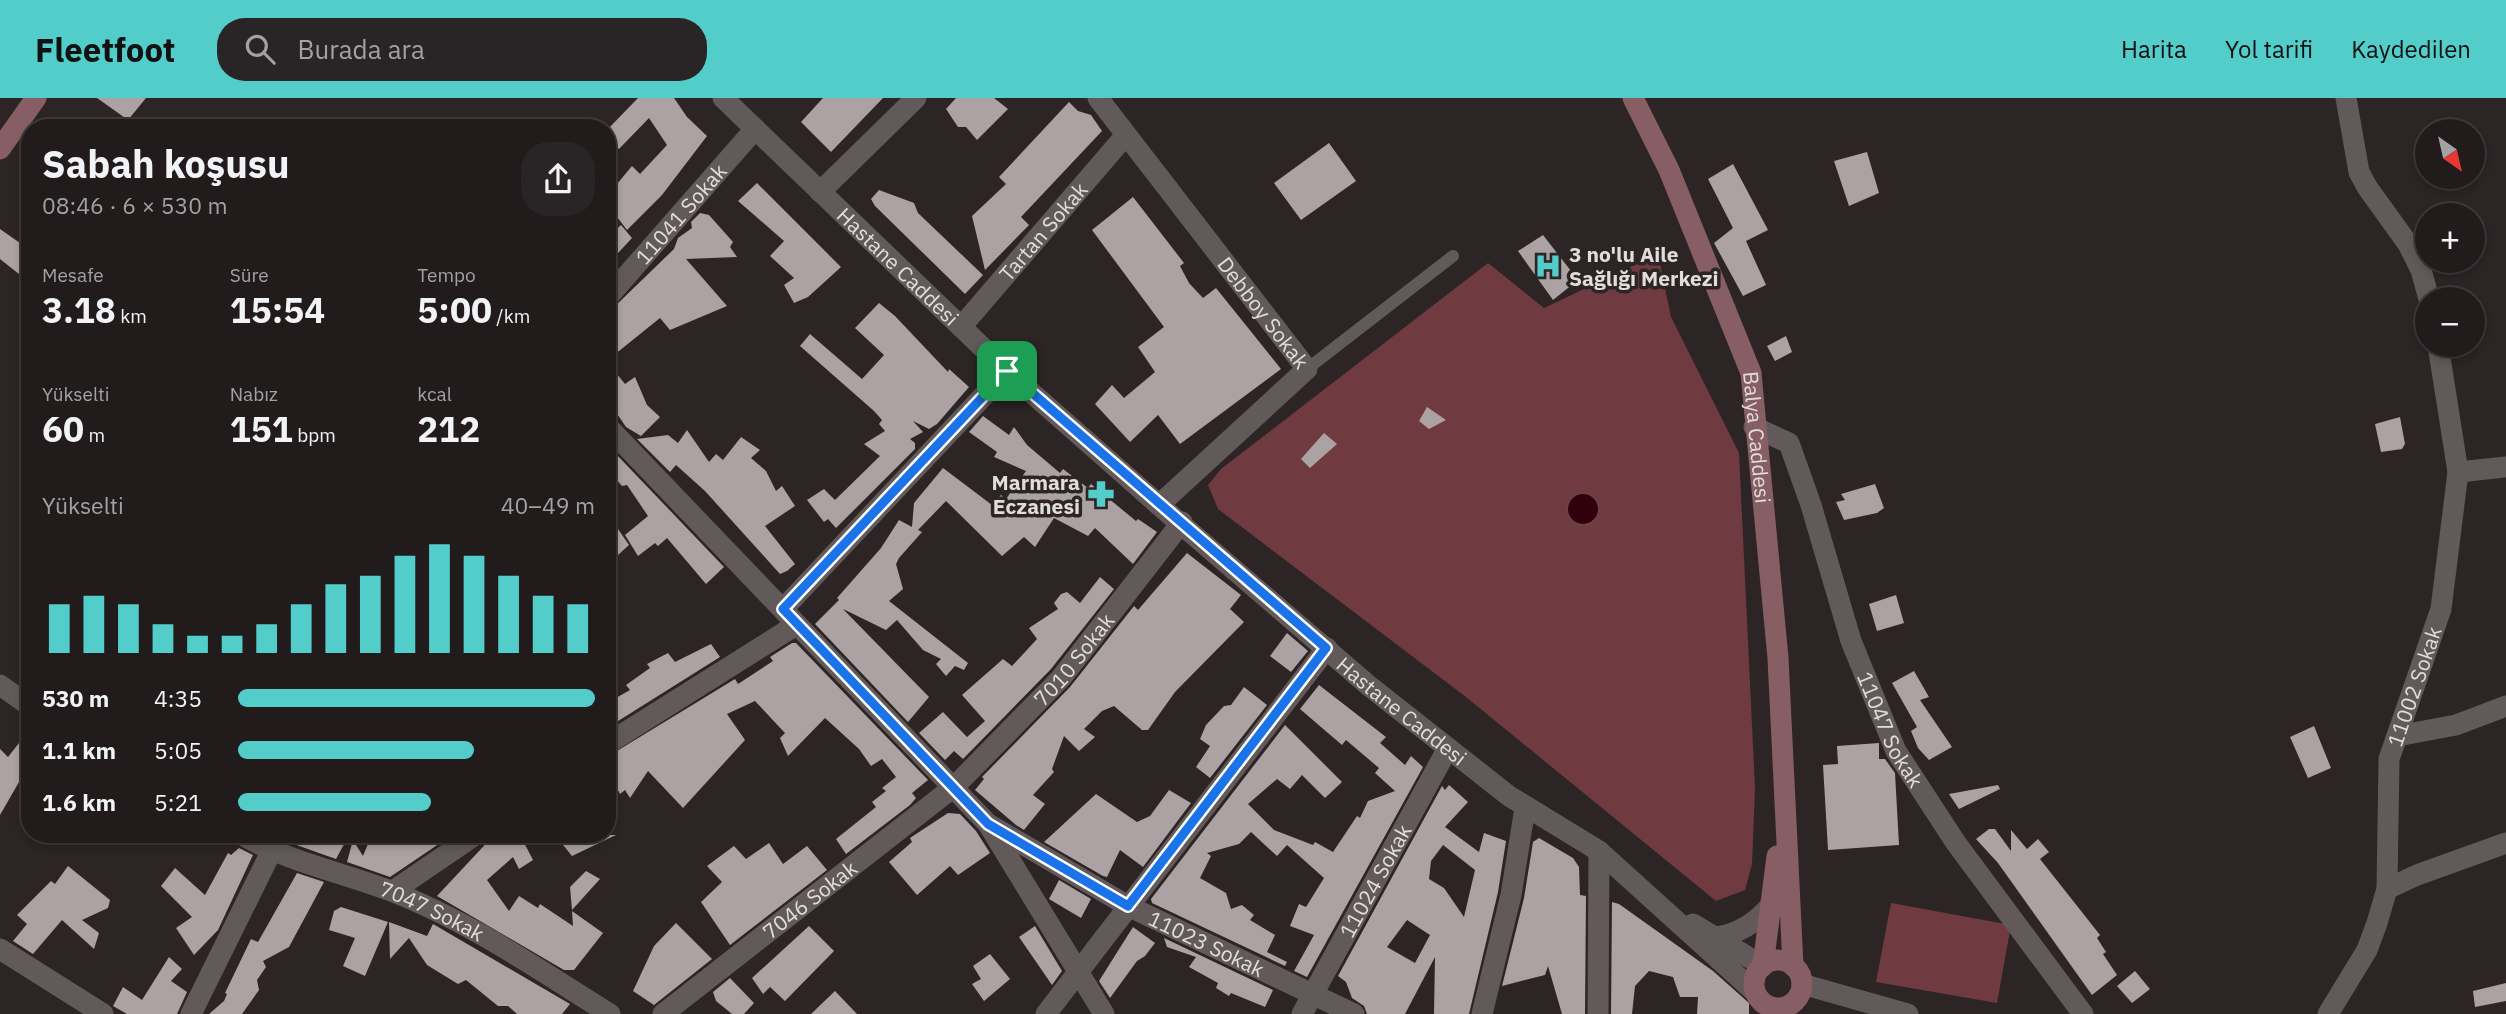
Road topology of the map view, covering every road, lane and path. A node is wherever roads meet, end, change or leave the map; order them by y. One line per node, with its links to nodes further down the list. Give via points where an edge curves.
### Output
1 (36, 98): 8 (main road)
2 (723, 98): 9 (street, Hastane Caddesi)
3 (916, 98): 12 (street)
4 (1098, 98): 10 (street, Debboy Sokak)
5 (1633, 98): 20 (main road, Balya Caddesi, via 1669,170 1751,373)
6 (2346, 98): 14 (street, via 2359,172 2409,244)
7 (21, 119): 11 (main road)
8 (21, 119)
9 (755, 129): 12 (street, Hastane Caddesi); 15 (street, 11041 Sokak)
10 (1125, 135): 16 (street, Tartan Sokak); 18 (street, Debboy Sokak)
11 (0, 149)
12 (820, 192): 16 (street, Hastane Caddesi)
13 (1453, 256): 18 (lane)
14 (2426, 287)
15 (616, 288)
16 (961, 327): 19 (street, Hastane Caddesi)
17 (2440, 357): 23 (street, 11002 Sokak)
18 (1307, 369): 24 (street, Debboy Sokak)
19 (1007, 371): 24 (street, Hastane Caddesi); 26 (street)
20 (1754, 427): 35 (main road, Balya Caddesi, via 1778,658); 65 (street, 11047 Sokak, via 1789,443 1851,641 1896,751 1956,843)
21 (616, 435): 26 (street)
22 (2506, 467): 23 (street)
23 (2458, 472): 31 (street, 11002 Sokak, via 2441,609)
24 (1159, 505): 25 (street, Hastane Caddesi)
25 (1182, 522): 27 (street, Hastane Caddesi); 34 (street, 7010 Sokak, via 1061,678)
26 (790, 617): 32 (street); 34 (street)
27 (1326, 648): 33 (street, Hastane Caddesi); 46 (street)
28 (3, 693): 29 (street)
29 (21, 701)
30 (2506, 706): 31 (street, via 2456,725)
31 (2397, 736): 43 (street, 11002 Sokak, via 2389,759)
32 (616, 738)
33 (1448, 748): 36 (street, Hastane Caddesi); 52 (street, 11024 Sokak)
34 (955, 786): 37 (street); 54 (street, 7046 Sokak)
35 (1783, 802): 45 (main road, Balya Caddesi); 51 (main road, Balya Caddesi)
36 (1525, 807): 41 (street, Hastane Caddesi); 62 (street, via 1511,895)
37 (988, 824): 46 (street, 11023 Sokak); 50 (street)
38 (273, 843): 44 (street, 7047 Sokak); 56 (street)
39 (463, 843): 44 (street)
40 (2506, 844): 43 (street)
41 (1599, 851): 42 (street, Hastane Caddesi); 63 (street)
42 (1630, 882): 47 (street, Hastane Caddesi); 53 (street, Hastane Caddesi)
43 (2386, 889): 66 (street, 11002 Sokak, via 2367,950)
44 (393, 891): 57 (street, 7047 Sokak, via 480,933)
45 (1771, 905): 47 (street, via 1733,935); 49 (main road, Balya Caddesi)
46 (1128, 906): 50 (street); 52 (street, 11023 Sokak)
47 (1715, 937): 49 (street, Hastane Caddesi)
48 (0, 948): 55 (street)
49 (1763, 966): 51 (main road, via 1778,961); 53 (main road, Balya Caddesi, via 1755,978)
50 (1079, 970): 58 (street); 59 (street)
51 (1795, 992): 53 (main road, via 1778,1008); 64 (street)
52 (1313, 993): 60 (street, 11024 Sokak); 61 (street, 11023 Sokak)
53 (1761, 1003)
54 (677, 1010)
55 (103, 1014)
56 (191, 1014)
57 (610, 1014)
58 (1045, 1014)
59 (1104, 1014)
60 (1302, 1014)
61 (1354, 1014)
62 (1482, 1014)
63 (1598, 1014)
64 (1908, 1014)
65 (2083, 1014)
66 (2328, 1014)

